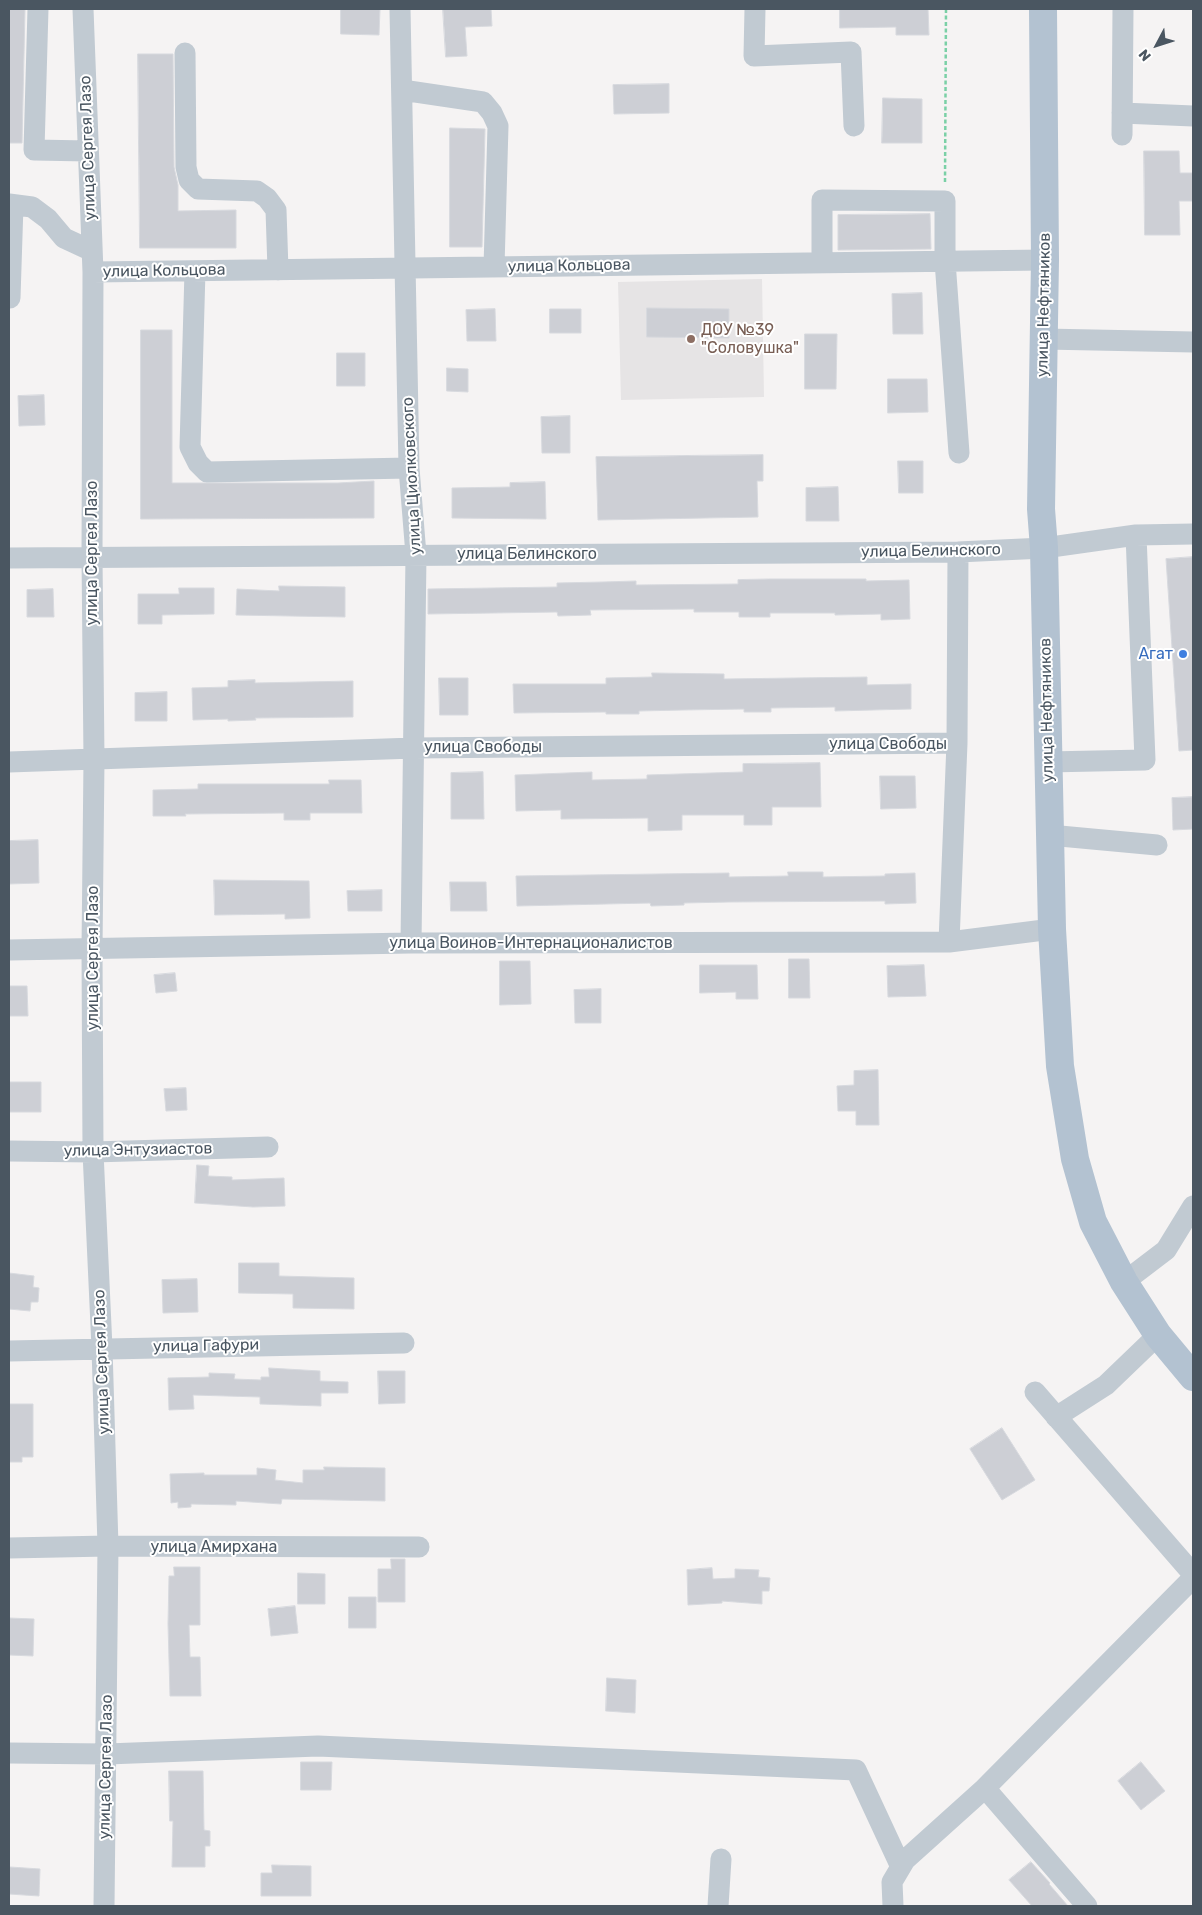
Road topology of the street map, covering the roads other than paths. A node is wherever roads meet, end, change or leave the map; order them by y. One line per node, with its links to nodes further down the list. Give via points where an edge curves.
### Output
1 (38, 9): 13 (street, via 34,150)
2 (83, 9): 13 (street, улица Сергея Лазо)
3 (400, 9): 8 (street, улица Циолковского)
4 (755, 9): 11 (street, via 754,56 851,52)
5 (1043, 9): 15 (main road, улица Нефтяников)
6 (1123, 9): 9 (street)
7 (185, 52): 22 (street, via 186,167 189,180 198,188 257,191 267,198 276,210)
8 (402, 90): 19 (street, via 483,102 492,113 498,126); 20 (street, улица Циолковского)
9 (1122, 113): 10 (street); 12 (street)
10 (1193, 116)
11 (854, 126)
12 (1122, 135)
13 (88, 151): 17 (street, улица Сергея Лазо)
14 (11, 205): 17 (street, via 32,207); 23 (street)
15 (1045, 260): 16 (street, улица Кольцова); 24 (main road, улица Нефтяников)
16 (945, 261): 18 (street, улица Кольцова); 18 (street, via 945,201 822,200); 26 (street)
17 (92, 262): 21 (street, улица Кольцова); 33 (street, улица Сергея Лазо)
18 (822, 263): 19 (street, улица Кольцова)
19 (494, 267): 20 (street, улица Кольцова)
20 (405, 268): 22 (street, улица Кольцова); 27 (street, улица Циолковского)
21 (194, 270): 22 (street, улица Кольцова); 27 (street, via 190,447 207,472)
22 (278, 270)
23 (9, 298)
24 (1044, 339): 25 (street); 30 (main road, улица Нефтяников, via 1041,508)
25 (1193, 342)
26 (959, 453)
27 (409, 468): 32 (street, улица Циолковского)
28 (1193, 534): 29 (street, улица Белинского)
29 (1136, 535): 30 (street, улица Белинского); 39 (street, via 1145,760)
30 (1044, 548): 31 (street, улица Белинского); 39 (main road, улица Нефтяников)
31 (958, 552): 32 (street, улица Белинского); 35 (street)
32 (416, 555): 33 (street, улица Белинского); 36 (street, улица Циолковского)
33 (92, 556): 34 (street, улица Белинского); 37 (street, улица Сергея Лазо)
34 (9, 558)
35 (957, 743): 36 (street, улица Свободы); 44 (street)
36 (414, 748): 37 (street, улица Свободы); 43 (street, улица Циолковского)
37 (94, 760): 38 (street, улица Свободы); 45 (street, улица Сергея Лазо)
38 (9, 762)
39 (1047, 762): 40 (main road, улица Нефтяников)
40 (1049, 835): 41 (street); 42 (main road, улица Нефтяников)
41 (1157, 845)
42 (1052, 929): 44 (street, улица Воинов-Интернационалистов); 51 (main road, улица Нефтяников, via 1060,1066 1076,1159 1093,1222)
43 (411, 942): 44 (street, улица Воинов-Интернационалистов); 45 (street, улица Воинов-Интернационалистов)
44 (949, 942)
45 (92, 949): 46 (street, улица Воинов-Интернационалистов); 49 (street, улица Сергея Лазо)
46 (9, 950)
47 (268, 1147): 49 (street, улица Энтузиастов)
48 (9, 1151): 49 (street, улица Энтузиастов)
49 (93, 1152): 54 (street, улица Сергея Лазо)
50 (1193, 1206): 51 (street, via 1166,1250)
51 (1124, 1282): 52 (main road, улица Нефтяников)
52 (1158, 1335): 56 (main road, улица Нефтяников); 58 (street, via 1106,1385)
53 (404, 1343): 54 (street, улица Гафури)
54 (102, 1348): 55 (street, улица Гафури); 59 (street, улица Сергея Лазо)
55 (9, 1351)
56 (1193, 1377)
57 (1035, 1392): 58 (street)
58 (1056, 1417): 62 (street)
59 (108, 1546): 60 (street, улица Амирхана); 61 (street, улица Амирхана); 65 (street, улица Сергея Лазо)
60 (419, 1547)
61 (9, 1548)
62 (1193, 1574)
63 (1193, 1578): 66 (street)
64 (9, 1753): 65 (street)
65 (107, 1754): 68 (street, via 318,1746 856,1770); 69 (street, улица Сергея Лазо)
66 (985, 1788): 68 (street); 72 (street)
67 (722, 1859): 70 (street)
68 (901, 1867): 71 (street, via 892,1882)
69 (104, 1906)
70 (718, 1906)
71 (893, 1906)
72 (1087, 1906)

